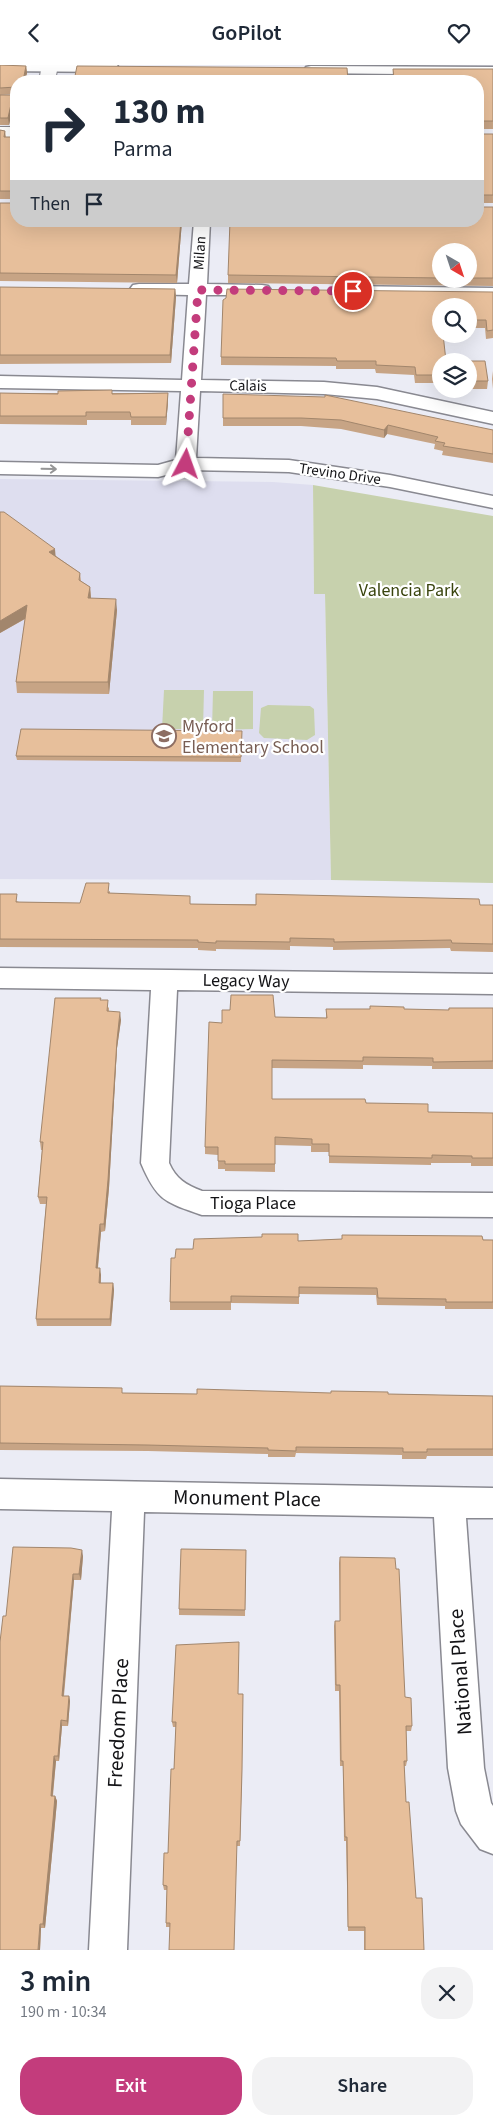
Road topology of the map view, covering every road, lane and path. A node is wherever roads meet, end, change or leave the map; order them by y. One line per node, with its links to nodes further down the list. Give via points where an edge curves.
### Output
1 (0, 67): 4 (street)
2 (129, 68): 4 (street)
3 (297, 70): 6 (street)
4 (49, 71)
5 (493, 71): 6 (street)
6 (367, 72)
7 (202, 227): 9 (street, Milan)
8 (118, 289): 9 (street)
9 (198, 290): 10 (street); 14 (street, Milan)
10 (275, 290)
11 (324, 290): 12 (street)
12 (493, 293)
13 (0, 382): 14 (street, Calais)
14 (191, 384): 15 (street, Calais, via 354,390); 17 (street, Milan)
15 (493, 418)
16 (0, 453): 17 (street, Trevino Drive, via 162,454)
17 (186, 464): 18 (street, Trevino Drive, one-way to 17, via 158,471); 19 (street, Trevino Drive, via 289,466 323,470)
18 (0, 468)
19 (493, 502)
20 (0, 978): 21 (street, Legacy Way)
21 (164, 981): 22 (street, Legacy Way); 23 (street, Tioga Place, via 155,1163 163,1183 176,1195 202,1203)
22 (493, 984)
23 (493, 1205)
24 (0, 1494): 25 (street, Monument Place)
25 (129, 1496): 26 (street, Monument Place); 29 (street, Freedom Place)
26 (449, 1501): 27 (street, Monument Place); 28 (street, National Place, via 466,1769 474,1811)
27 (493, 1503)
28 (493, 1836)
29 (108, 1950)

